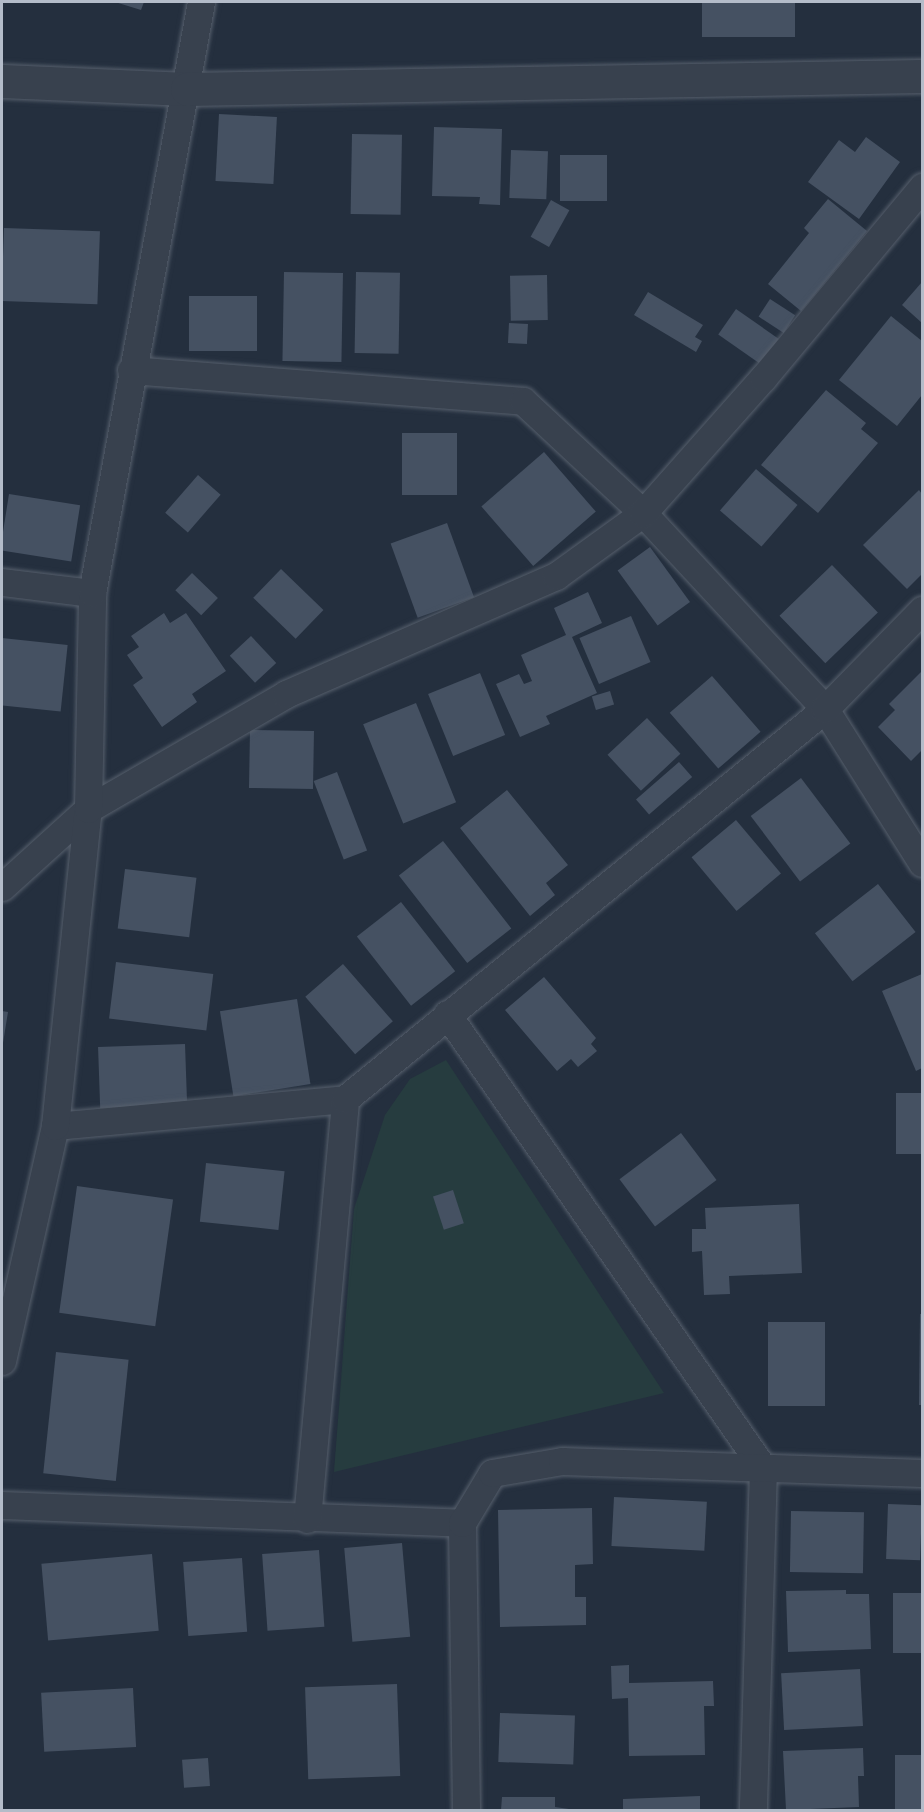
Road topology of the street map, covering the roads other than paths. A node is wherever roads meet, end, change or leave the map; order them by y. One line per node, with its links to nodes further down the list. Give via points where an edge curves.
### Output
1 (201, 2): 4 (street)
2 (922, 76): 4 (street)
3 (2, 81): 4 (street)
4 (187, 89): 6 (street)
5 (922, 187): 7 (street, via 763,378)
6 (130, 370): 7 (street, via 523,401); 9 (street)
7 (642, 513): 11 (street); 12 (street, via 556,576 286,694)
8 (2, 582): 9 (street)
9 (92, 593): 12 (street)
10 (922, 610): 11 (street)
11 (825, 710): 14 (street); 16 (street)
12 (88, 808): 13 (street); 18 (street)
13 (12, 863): 15 (street)
14 (922, 863)
15 (2, 887)
16 (447, 1014): 17 (street); 20 (street)
17 (345, 1099): 18 (street); 23 (street)
18 (55, 1126): 19 (street)
19 (2, 1361)
20 (763, 1467): 21 (street); 24 (street, via 562,1461 492,1473); 26 (street)
21 (922, 1473)
22 (2, 1505): 23 (street)
23 (307, 1519): 24 (street)
24 (462, 1523): 25 (street)
25 (466, 1810)
26 (753, 1810)

